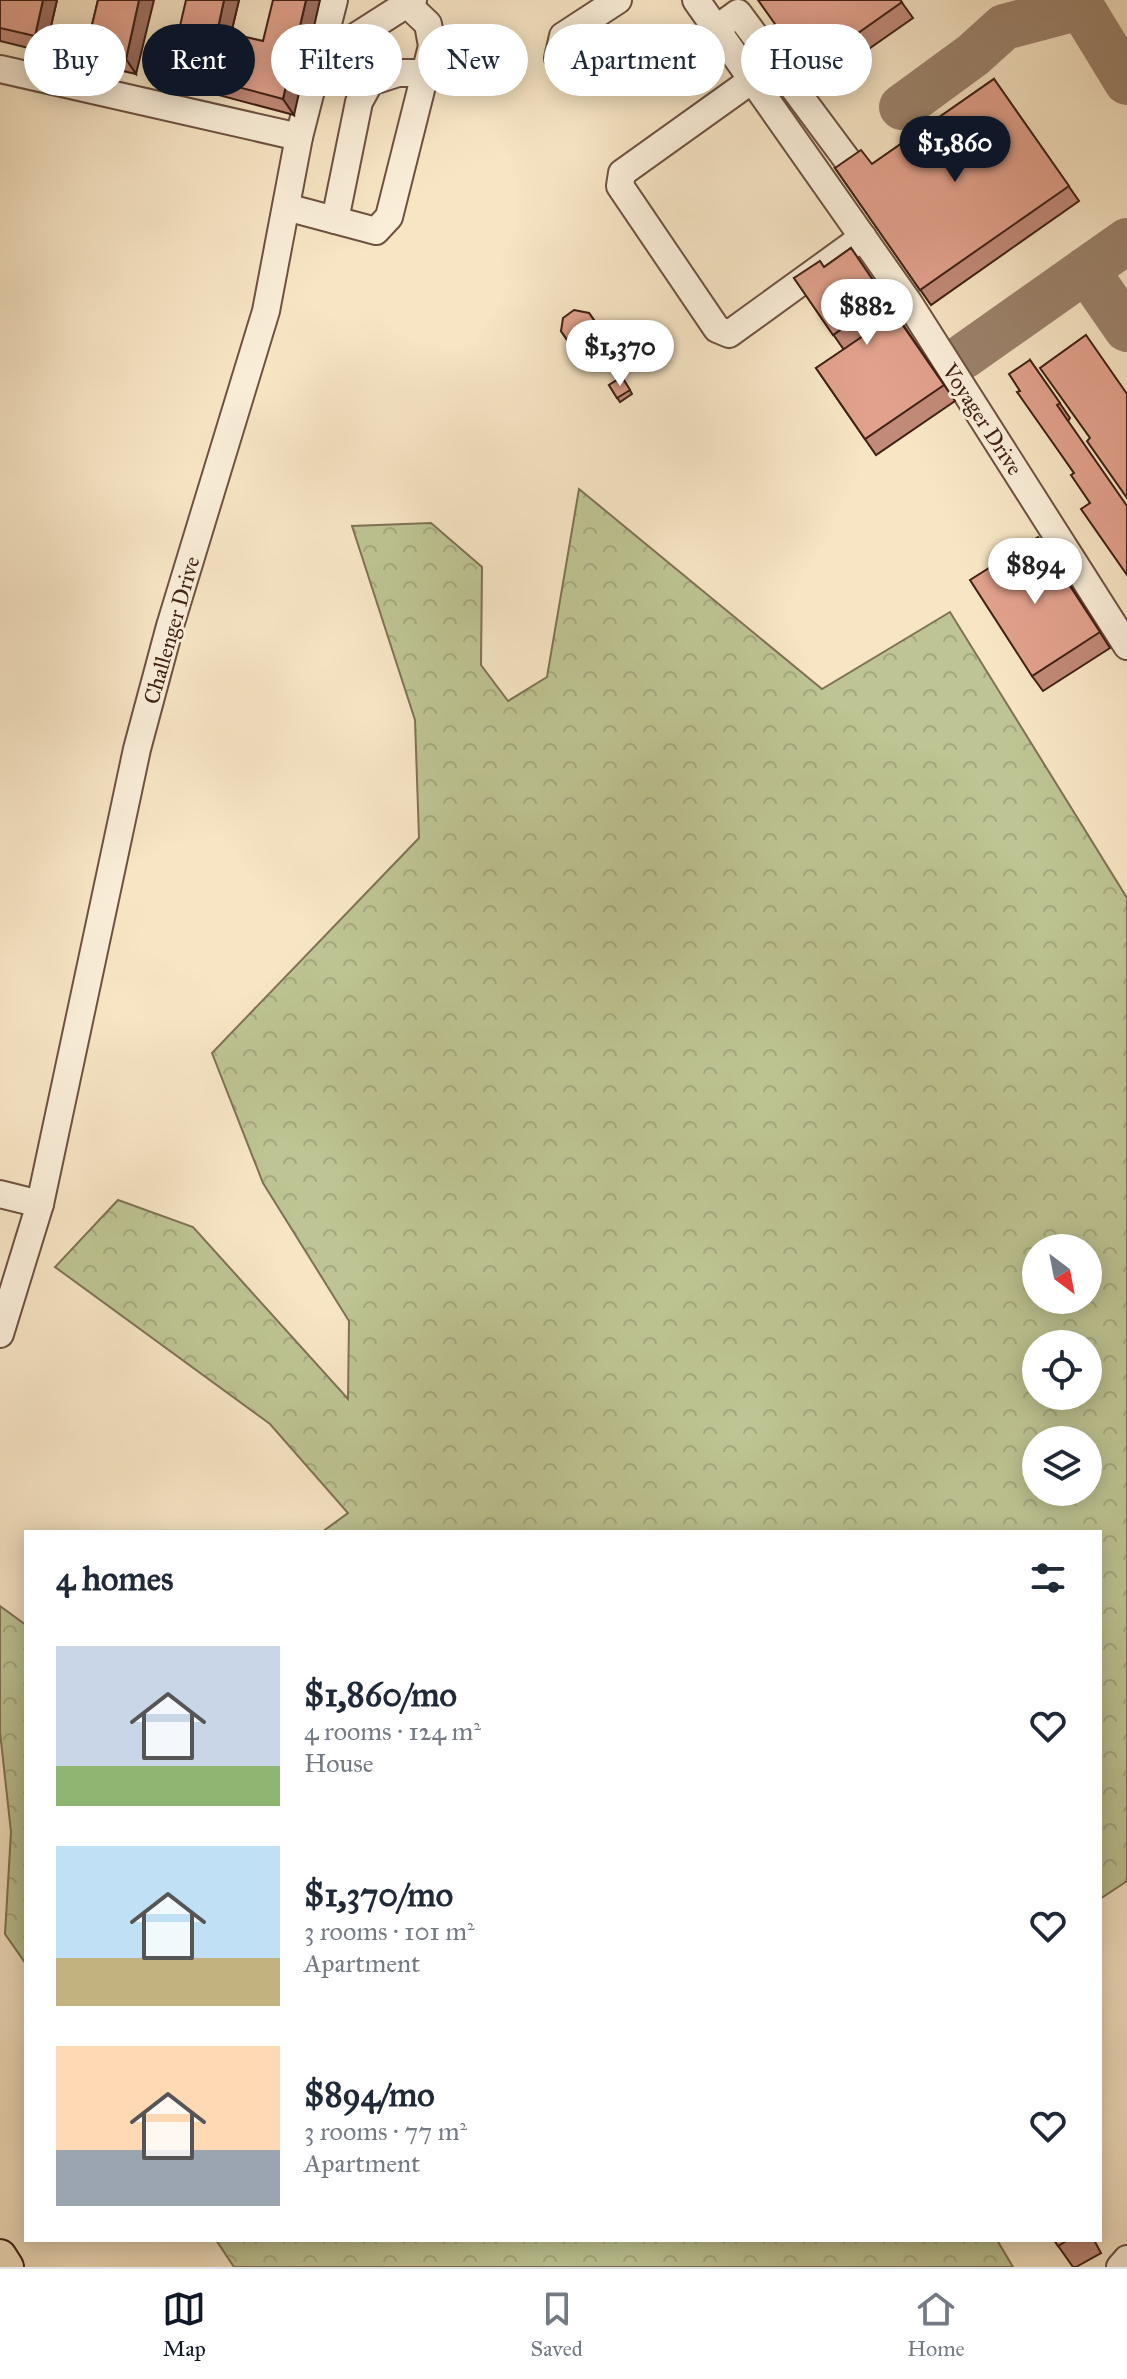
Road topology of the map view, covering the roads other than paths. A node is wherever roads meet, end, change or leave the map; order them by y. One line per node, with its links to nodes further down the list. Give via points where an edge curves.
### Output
1 (334, 0): 5 (street, Challenger Drive)
2 (618, 0): 8 (street)
3 (696, 0): 9 (street, Voyager Drive)
4 (410, 2): 6 (street); 7 (street)
5 (328, 24)
6 (375, 24)
7 (428, 24)
8 (581, 24)
9 (713, 24)
10 (723, 24): 19 (street, via 738,13)
11 (725, 42): 12 (street, Voyager Drive)
12 (741, 64)
13 (0, 69): 21 (street)
14 (418, 73): 24 (street, via 370,82 359,102)
15 (741, 88): 25 (street, via 622,173 620,186 717,329 729,334)
16 (310, 96): 21 (street, Challenger Drive)
17 (419, 96): 24 (street, via 389,217 376,231)
18 (763, 96): 20 (street, Voyager Drive)
19 (803, 100): 20 (street); 22 (street)
20 (779, 118): 25 (street, Voyager Drive)
21 (299, 137): 23 (street, Challenger Drive)
22 (848, 161)
23 (286, 207): 24 (street); 28 (street, Challenger Drive, via 266,311 137,749)
24 (335, 220)
25 (863, 237): 26 (street, Voyager Drive)
26 (1127, 646)
27 (0, 1194): 28 (street)
28 (40, 1204): 29 (street, Challenger Drive)
29 (0, 1334)
30 (0, 2256): 32 (main road)
31 (1127, 2259): 33 (street)
32 (7, 2267)
33 (1120, 2267)

